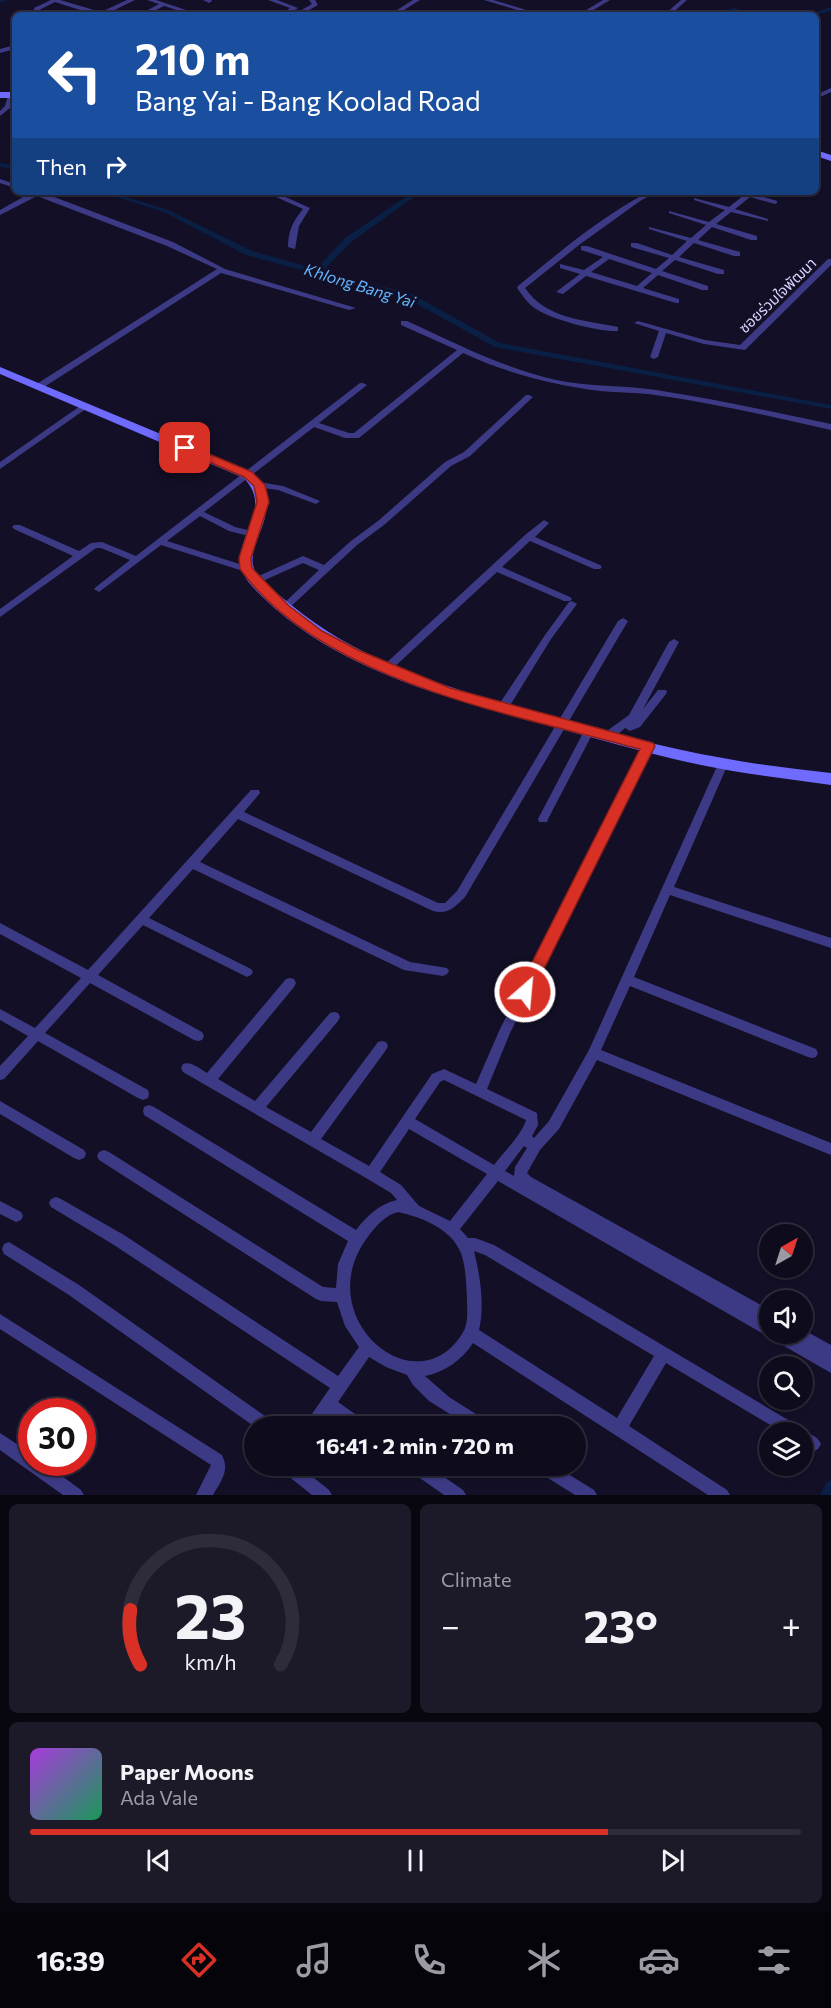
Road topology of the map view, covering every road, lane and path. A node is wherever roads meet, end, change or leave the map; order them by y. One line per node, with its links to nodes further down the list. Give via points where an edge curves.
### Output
1 (54, 0): 14 (street, via 36,9); 15 (street)
2 (109, 0): 11 (street)
3 (132, 0): 11 (street)
4 (150, 0): 12 (street)
5 (271, 0): 18 (street, via 295,8)
6 (312, 0): 19 (street, via 315,5)
7 (417, 0): 20 (street)
8 (488, 0): 21 (street)
9 (607, 0): 22 (street)
10 (684, 0): 23 (street)
11 (123, 4): 16 (street)
12 (164, 4): 13 (street); 17 (street)
13 (150, 10)
14 (37, 12)
15 (93, 12)
16 (105, 12)
17 (189, 12)
18 (288, 12)
19 (302, 12)
20 (397, 12)
21 (530, 12)
22 (586, 12)
23 (670, 12)
24 (12, 98): 25 (street)
25 (0, 114)
26 (32, 195): 36 (street)
27 (41, 195): 50 (street, via 170,244)
28 (278, 195): 43 (street, via 307,208 291,234)
29 (648, 195): 61 (street, via 576,243 521,288 549,314)
30 (745, 195): 34 (street)
31 (753, 195): 33 (street)
32 (696, 199): 34 (street)
33 (776, 202)
34 (729, 209): 37 (street); 38 (street)
35 (671, 212): 38 (street)
36 (0, 213)
37 (766, 220)
38 (711, 224): 40 (street); 41 (street)
39 (651, 228): 41 (street)
40 (754, 238)
41 (692, 240): 45 (street); 47 (street)
42 (634, 244): 47 (street)
43 (292, 247)
44 (584, 248): 46 (street)
45 (737, 254)
46 (608, 256): 52 (street); 53 (street)
47 (674, 257): 51 (street); 52 (street)
48 (831, 261): 62 (street, ซอยร่วมใจพัฒนา, via 742,348)
49 (563, 266): 53 (street)
50 (220, 270): 58 (street); 67 (street)
51 (721, 272)
52 (656, 273): 54 (street); 55 (street)
53 (586, 274): 55 (street); 56 (street)
54 (705, 288)
55 (637, 290): 57 (street)
56 (560, 292)
57 (676, 301)
58 (352, 308)
59 (638, 322): 62 (street, ซอยร่วมใจพัฒนา)
60 (404, 323): 63 (street)
61 (615, 329)
62 (663, 330): 64 (street)
63 (462, 350): 70 (street, via 356,436); 71 (street, via 554,382 653,392)
64 (654, 357)
65 (0, 370): 67 (street)
66 (363, 385): 70 (street)
67 (38, 387): 69 (street)
68 (529, 397): 87 (street, via 467,454 448,464)
69 (86, 406): 72 (street); 73 (street)
70 (315, 424): 73 (street)
71 (831, 427)
72 (0, 466)
73 (248, 475): 74 (street); 81 (street)
74 (259, 485): 75 (street); 79 (street, via 263,502)
75 (316, 501)
76 (204, 515): 79 (street)
77 (544, 523): 80 (street)
78 (17, 527): 82 (street)
79 (253, 534): 86 (street, via 245,558)
80 (528, 537): 84 (street); 85 (street)
81 (160, 542): 83 (street); 86 (street)
82 (80, 555): 83 (street, via 98,544); 91 (street)
83 (137, 560): 89 (street)
84 (597, 567)
85 (496, 568): 94 (street); 96 (street, via 569,601)
86 (246, 569): 88 (street)
87 (326, 570): 88 (street, via 303,559); 90 (street)
88 (255, 581): 90 (street)
89 (99, 589)
90 (284, 608): 94 (street, via 333,643)
91 (0, 615)
92 (623, 621): 97 (street)
93 (675, 642): 99 (street, via 633,717)
94 (387, 668): 96 (street)
95 (662, 692): 99 (street, via 636,724)
96 (502, 709): 97 (street)
97 (562, 724): 98 (street); 104 (street, via 461,894 442,909)
98 (589, 731): 99 (street); 105 (street)
99 (614, 732): 100 (street)
100 (648, 746): 101 (street); 126 (street, via 504,1033)
101 (723, 764): 102 (street); 107 (street)
102 (831, 779)
103 (255, 793): 104 (street)
104 (237, 814): 106 (street)
105 (543, 819)
106 (192, 863): 108 (street); 111 (street, via 408,967)
107 (666, 889): 110 (street); 114 (street)
108 (141, 918): 112 (street); 113 (street)
109 (0, 928): 113 (street)
110 (829, 939)
111 (443, 971)
112 (247, 972)
113 (88, 978): 118 (street); 119 (street)
114 (626, 979): 121 (street); 122 (street)
115 (290, 983): 125 (street)
116 (0, 1014): 118 (street)
117 (334, 1017): 129 (street)
118 (36, 1035): 124 (street); 127 (street)
119 (198, 1036)
120 (381, 1046): 132 (street)
121 (594, 1053): 133 (street, via 554,1125); 134 (street)
122 (812, 1053)
123 (187, 1068): 125 (street)
124 (0, 1075)
125 (209, 1080): 129 (street)
126 (480, 1090): 131 (street, via 448,1074 441,1075); 133 (street, via 532,1117)
127 (143, 1094)
128 (0, 1107): 135 (street)
129 (257, 1108): 132 (street)
130 (149, 1111): 144 (street)
131 (408, 1122): 137 (street); 138 (street)
132 (312, 1141): 138 (street)
133 (529, 1142): 137 (street); 148 (street, via 520,1171 526,1181)
134 (831, 1149)
135 (79, 1154)
136 (104, 1156): 147 (street, via 321,1294)
137 (495, 1173): 143 (street); 150 (street)
138 (371, 1174): 141 (street, via 396,1189)
139 (56, 1203): 159 (street, via 119,1240)
140 (0, 1207): 142 (street)
141 (414, 1209): 143 (street); 144 (street, via 398,1206 384,1210)
142 (16, 1216)
143 (451, 1230): 145 (street)
144 (356, 1238): 147 (street)
145 (464, 1244): 151 (street, via 474,1285); 156 (street, via 489,1250)
146 (9, 1249): 161 (street)
147 (342, 1295): 154 (street, via 357,1336)
148 (759, 1312)
149 (0, 1321): 172 (street, via 217,1460 217,1473)
150 (759, 1324)
151 (471, 1333): 158 (street, via 457,1351 436,1367); 166 (street)
152 (813, 1343): 155 (street)
153 (792, 1344): 157 (street)
154 (367, 1348): 158 (street); 159 (street)
155 (831, 1353)
156 (663, 1354): 165 (street); 166 (street)
157 (831, 1366)
158 (413, 1371): 164 (street, via 430,1392)
159 (341, 1387): 160 (street)
160 (328, 1404): 162 (street); 163 (street)
161 (253, 1416)
162 (319, 1416)
163 (345, 1416)
164 (467, 1416)
165 (778, 1422)
166 (619, 1429): 176 (street)
167 (0, 1442): 171 (street)
168 (300, 1476): 173 (street)
169 (430, 1476): 174 (street)
170 (558, 1476): 175 (street)
171 (76, 1495)
172 (204, 1495)
173 (324, 1495)
174 (458, 1495)
175 (589, 1495)
176 (722, 1495)

